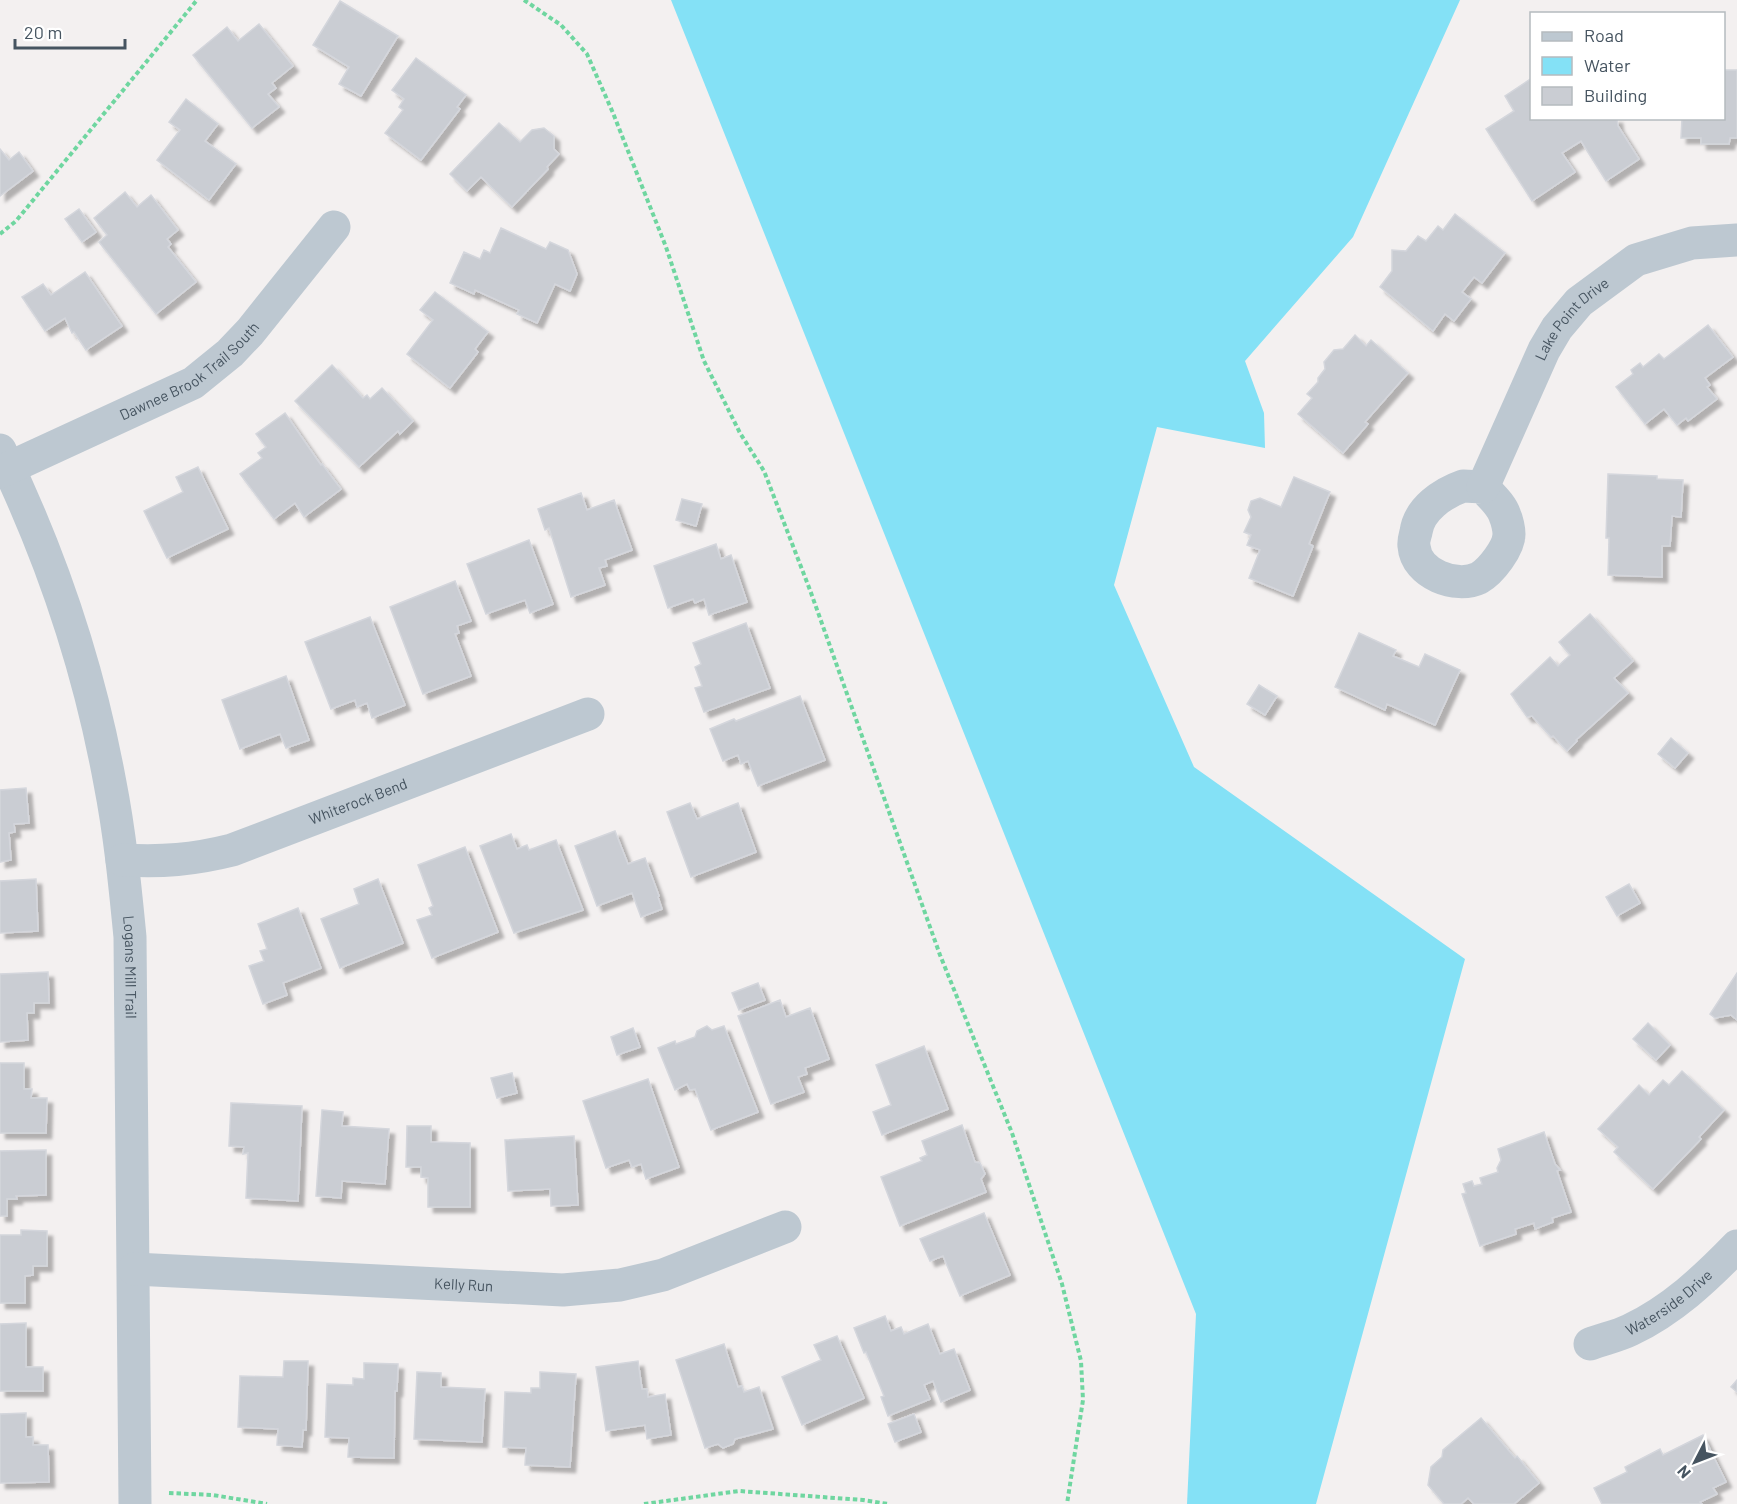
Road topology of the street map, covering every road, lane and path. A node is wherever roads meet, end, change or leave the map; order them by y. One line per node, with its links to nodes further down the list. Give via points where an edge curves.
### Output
1 (197, 0): 4 (path, via 16,221)
2 (524, 0): 18 (path, via 561,25 587,54 613,112 666,248 704,361 764,471 940,955 1012,1133 1062,1284 1081,1361 1083,1400)
3 (334, 227): 6 (street, Dawnee Brook Trail South, via 250,332 193,383)
4 (0, 234)
5 (1737, 240): 7 (street, Lake Point Drive, via 1692,243 1636,260 1579,302 1544,351)
6 (3, 463): 9 (street, Logans Mill Trail, via 56,579 90,695)
7 (1483, 487)
8 (588, 714): 9 (street, Whiterock Bend, via 232,850 196,858)
9 (122, 860): 12 (street, Logans Mill Trail, via 130,937)
10 (785, 1227): 12 (street, Kelly Run, via 663,1275 620,1285 563,1290)
11 (1737, 1246): 13 (street, Waterside Drive, via 1668,1309 1630,1330)
12 (134, 1269): 14 (street, Logans Mill Trail)
13 (1590, 1344)
14 (135, 1498): 15 (path, via 213,1495)
15 (267, 1504)
16 (644, 1504): 17 (path, via 739,1491)
17 (888, 1504)
18 (1067, 1504)

